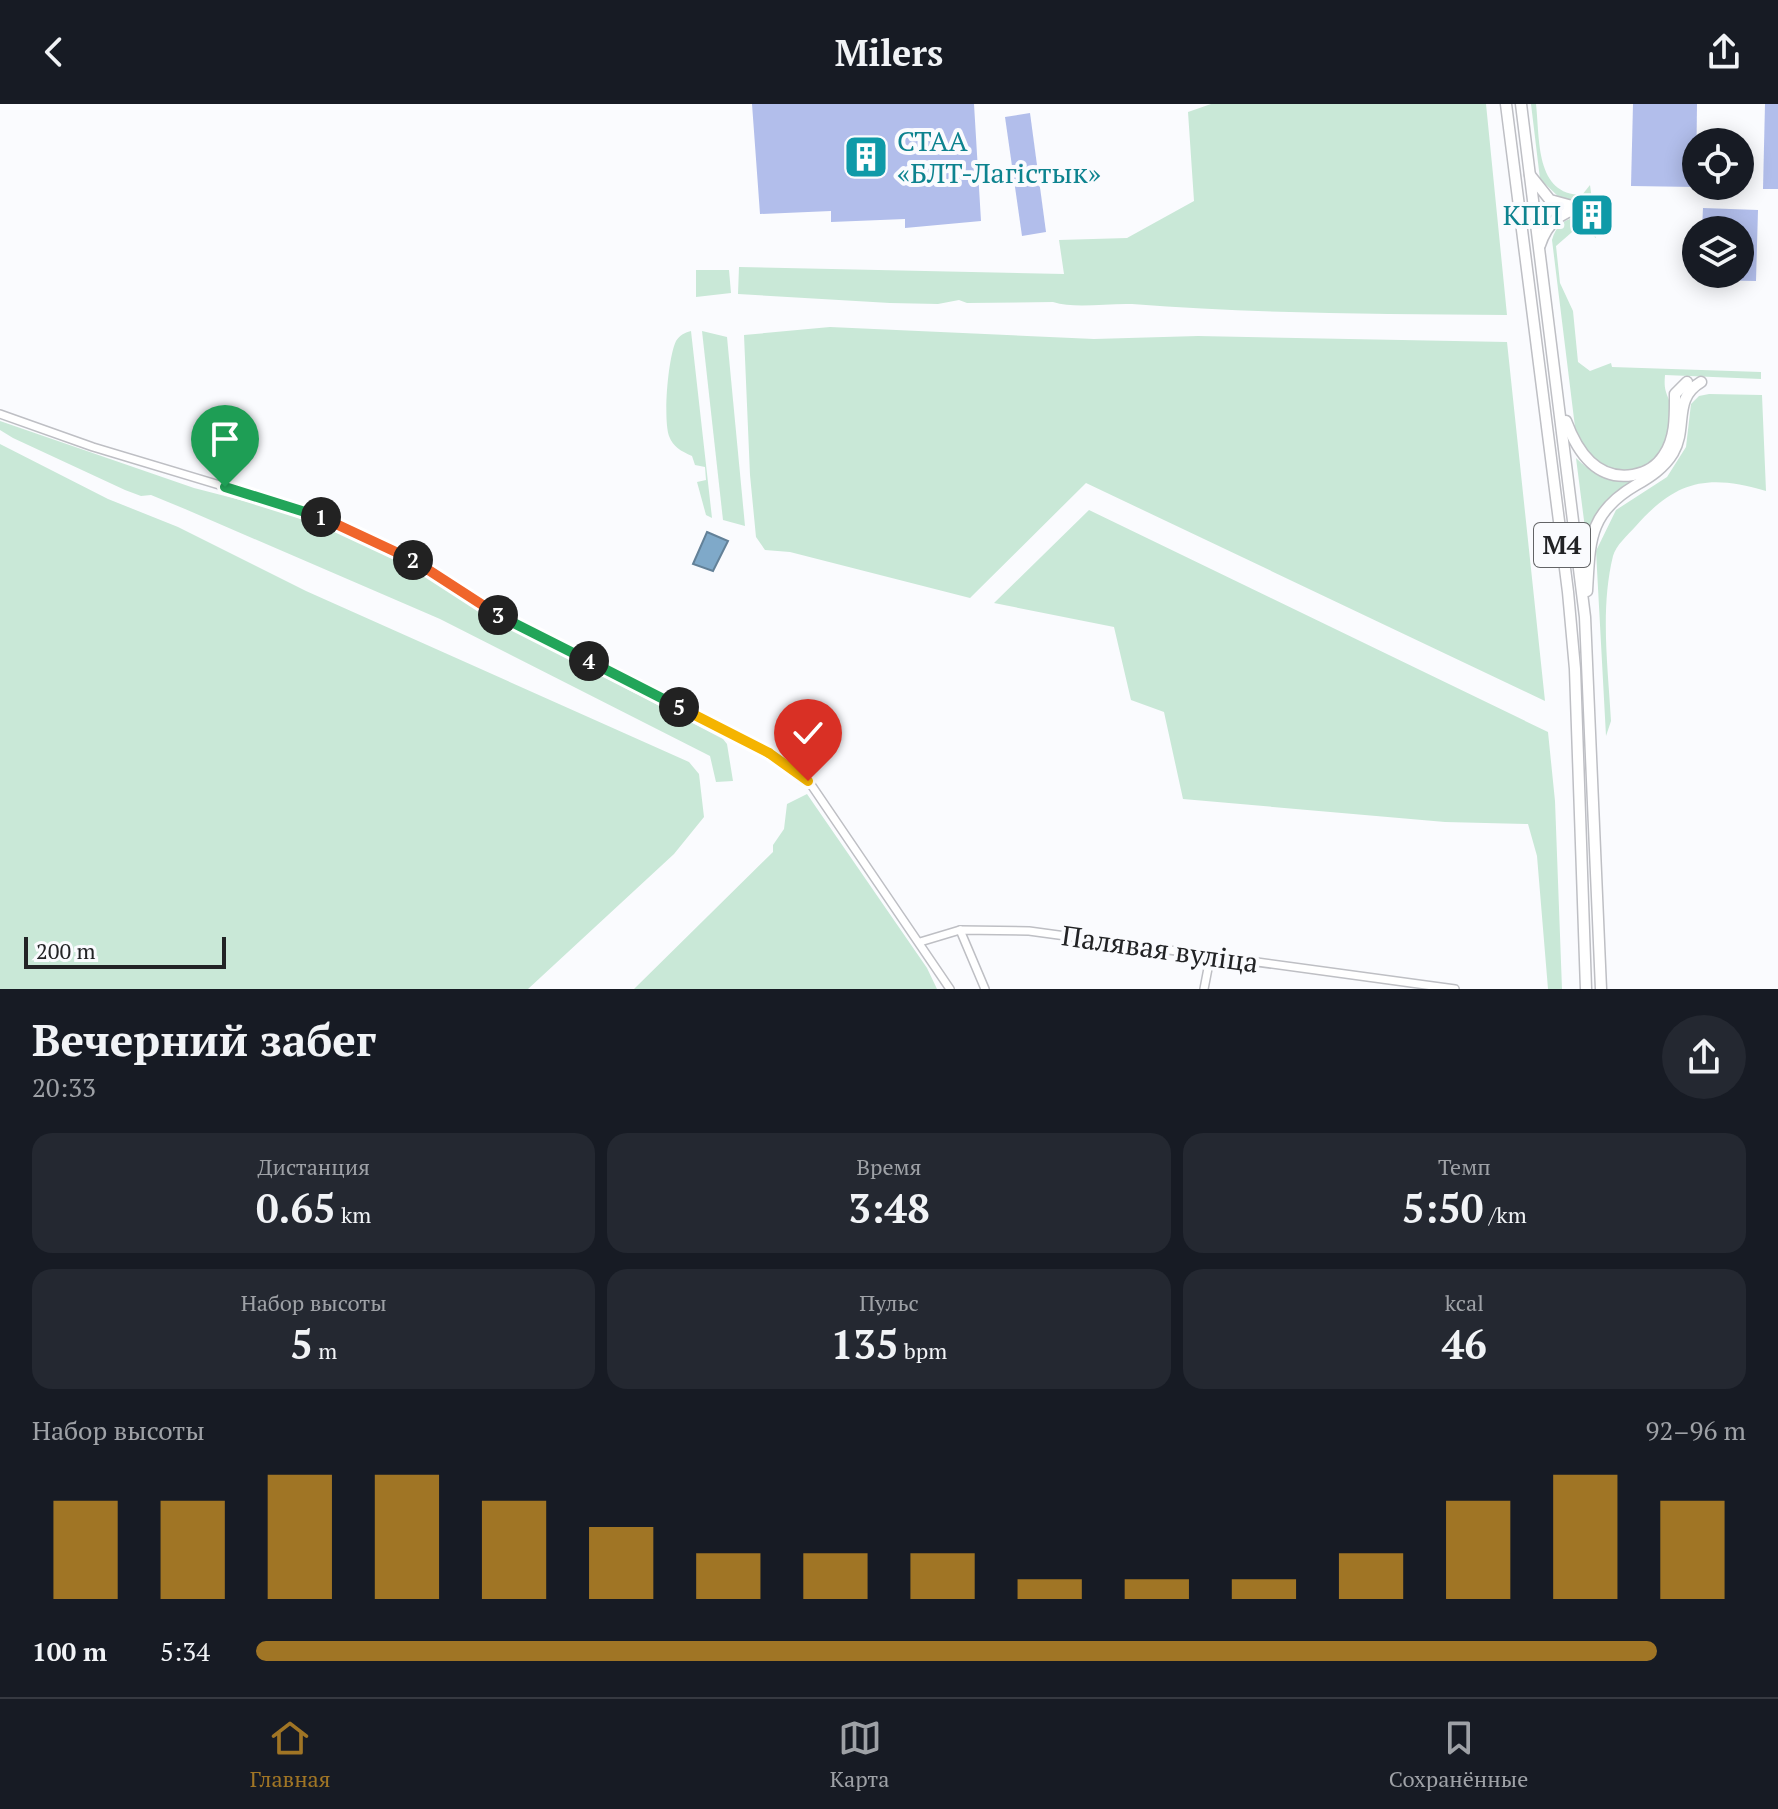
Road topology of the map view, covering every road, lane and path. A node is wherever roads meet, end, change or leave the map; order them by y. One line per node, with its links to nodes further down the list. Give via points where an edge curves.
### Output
1 (1506, 104): 17 (highway, М4, via 1572,639)
2 (1521, 104): 3 (highway, М4)
3 (1529, 174): 4 (highway, М4); 4 (highway, via 1550,200 1582,207 1553,221)
4 (1538, 251): 7 (highway, М4)
5 (1687, 382): 7 (highway, via 1675,394 1674,428 1665,453 1636,475 1614,475 1591,464 1573,440)
6 (1701, 382): 9 (highway, via 1684,398 1672,456 1610,502 1596,524)
7 (1559, 404): 9 (highway, М4)
8 (0, 414): 11 (street, via 349,528 402,552 513,623 776,756 812,786)
9 (1585, 617): 18 (highway, М4)
10 (960, 930): 11 (street, Палявая вуліца); 12 (street, Палявая вуліца, via 1029,931); 14 (street)
11 (920, 942): 13 (street)
12 (1210, 958): 15 (street); 16 (street, Палявая вуліца)
13 (950, 989)
14 (985, 989)
15 (1204, 989)
16 (1455, 989)
17 (1586, 989)
18 (1601, 989)

